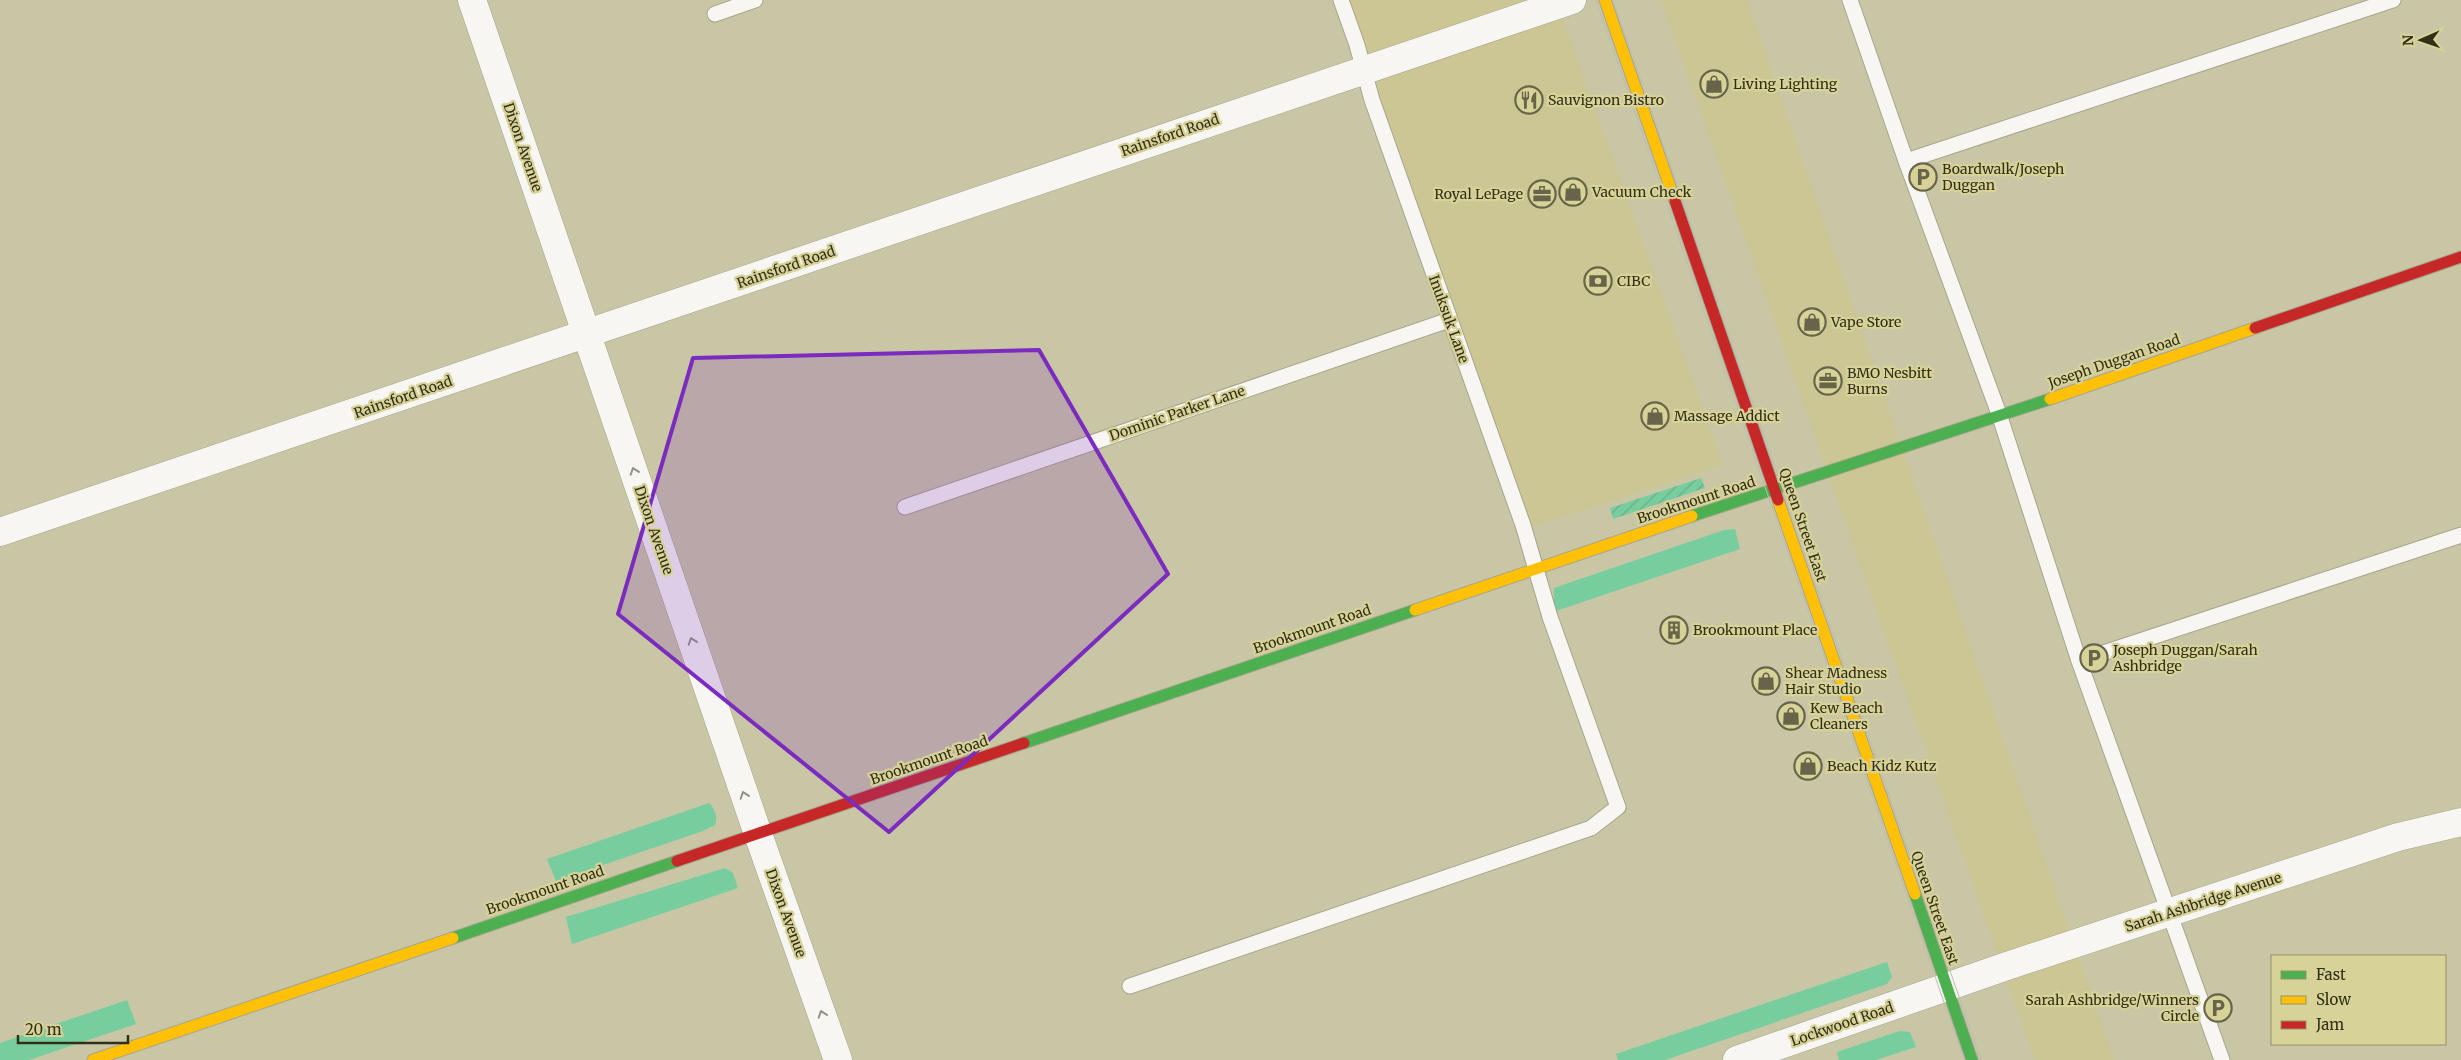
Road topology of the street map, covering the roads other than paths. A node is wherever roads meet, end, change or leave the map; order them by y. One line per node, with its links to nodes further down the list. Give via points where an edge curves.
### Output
1 (472, 0): 13 (street, Dixon Avenue)
2 (755, 0): 8 (lane)
3 (1341, 0): 9 (lane, Inuksuk Lane)
4 (1572, 0): 9 (street, Rainsford Road)
5 (1605, 0): 15 (street, Queen Street East)
6 (1850, 0): 10 (lane)
7 (2393, 0): 10 (lane)
8 (715, 14)
9 (1364, 69): 12 (lane, Inuksuk Lane); 13 (street, Rainsford Road)
10 (1906, 160): 14 (lane)
11 (2461, 257): 14 (street, Joseph Duggan Road)
12 (1449, 320): 16 (lane, Dominic Parker Lane); 19 (lane, Inuksuk Lane, via 1523,525)
13 (588, 335): 17 (street, Rainsford Road); 22 (street, Dixon Avenue, one-way to 13)
14 (1999, 414): 15 (street, Joseph Duggan Road); 20 (lane)
15 (1775, 490): 19 (street, Brookmount Road); 25 (street, Queen Street East)
16 (905, 507)
17 (0, 532)
18 (2461, 534): 20 (lane)
19 (1535, 569): 22 (street, Brookmount Road); 24 (lane, Inuksuk Lane, via 1618,807 1591,828)
20 (2079, 661): 23 (lane)
21 (2461, 822): 23 (street, Sarah Ashbridge Avenue, via 2398,836)
22 (758, 834): 26 (street, Brookmount Road); 27 (street, Dixon Avenue, one-way to 22)
23 (2171, 913): 25 (street, Sarah Ashbridge Avenue); 30 (lane)
24 (1130, 986)
25 (1947, 988): 28 (street, Lockwood Road); 29 (street, Queen Street East)
26 (93, 1060)
27 (838, 1060)
28 (1737, 1060)
29 (1972, 1060)
30 (2222, 1060)

